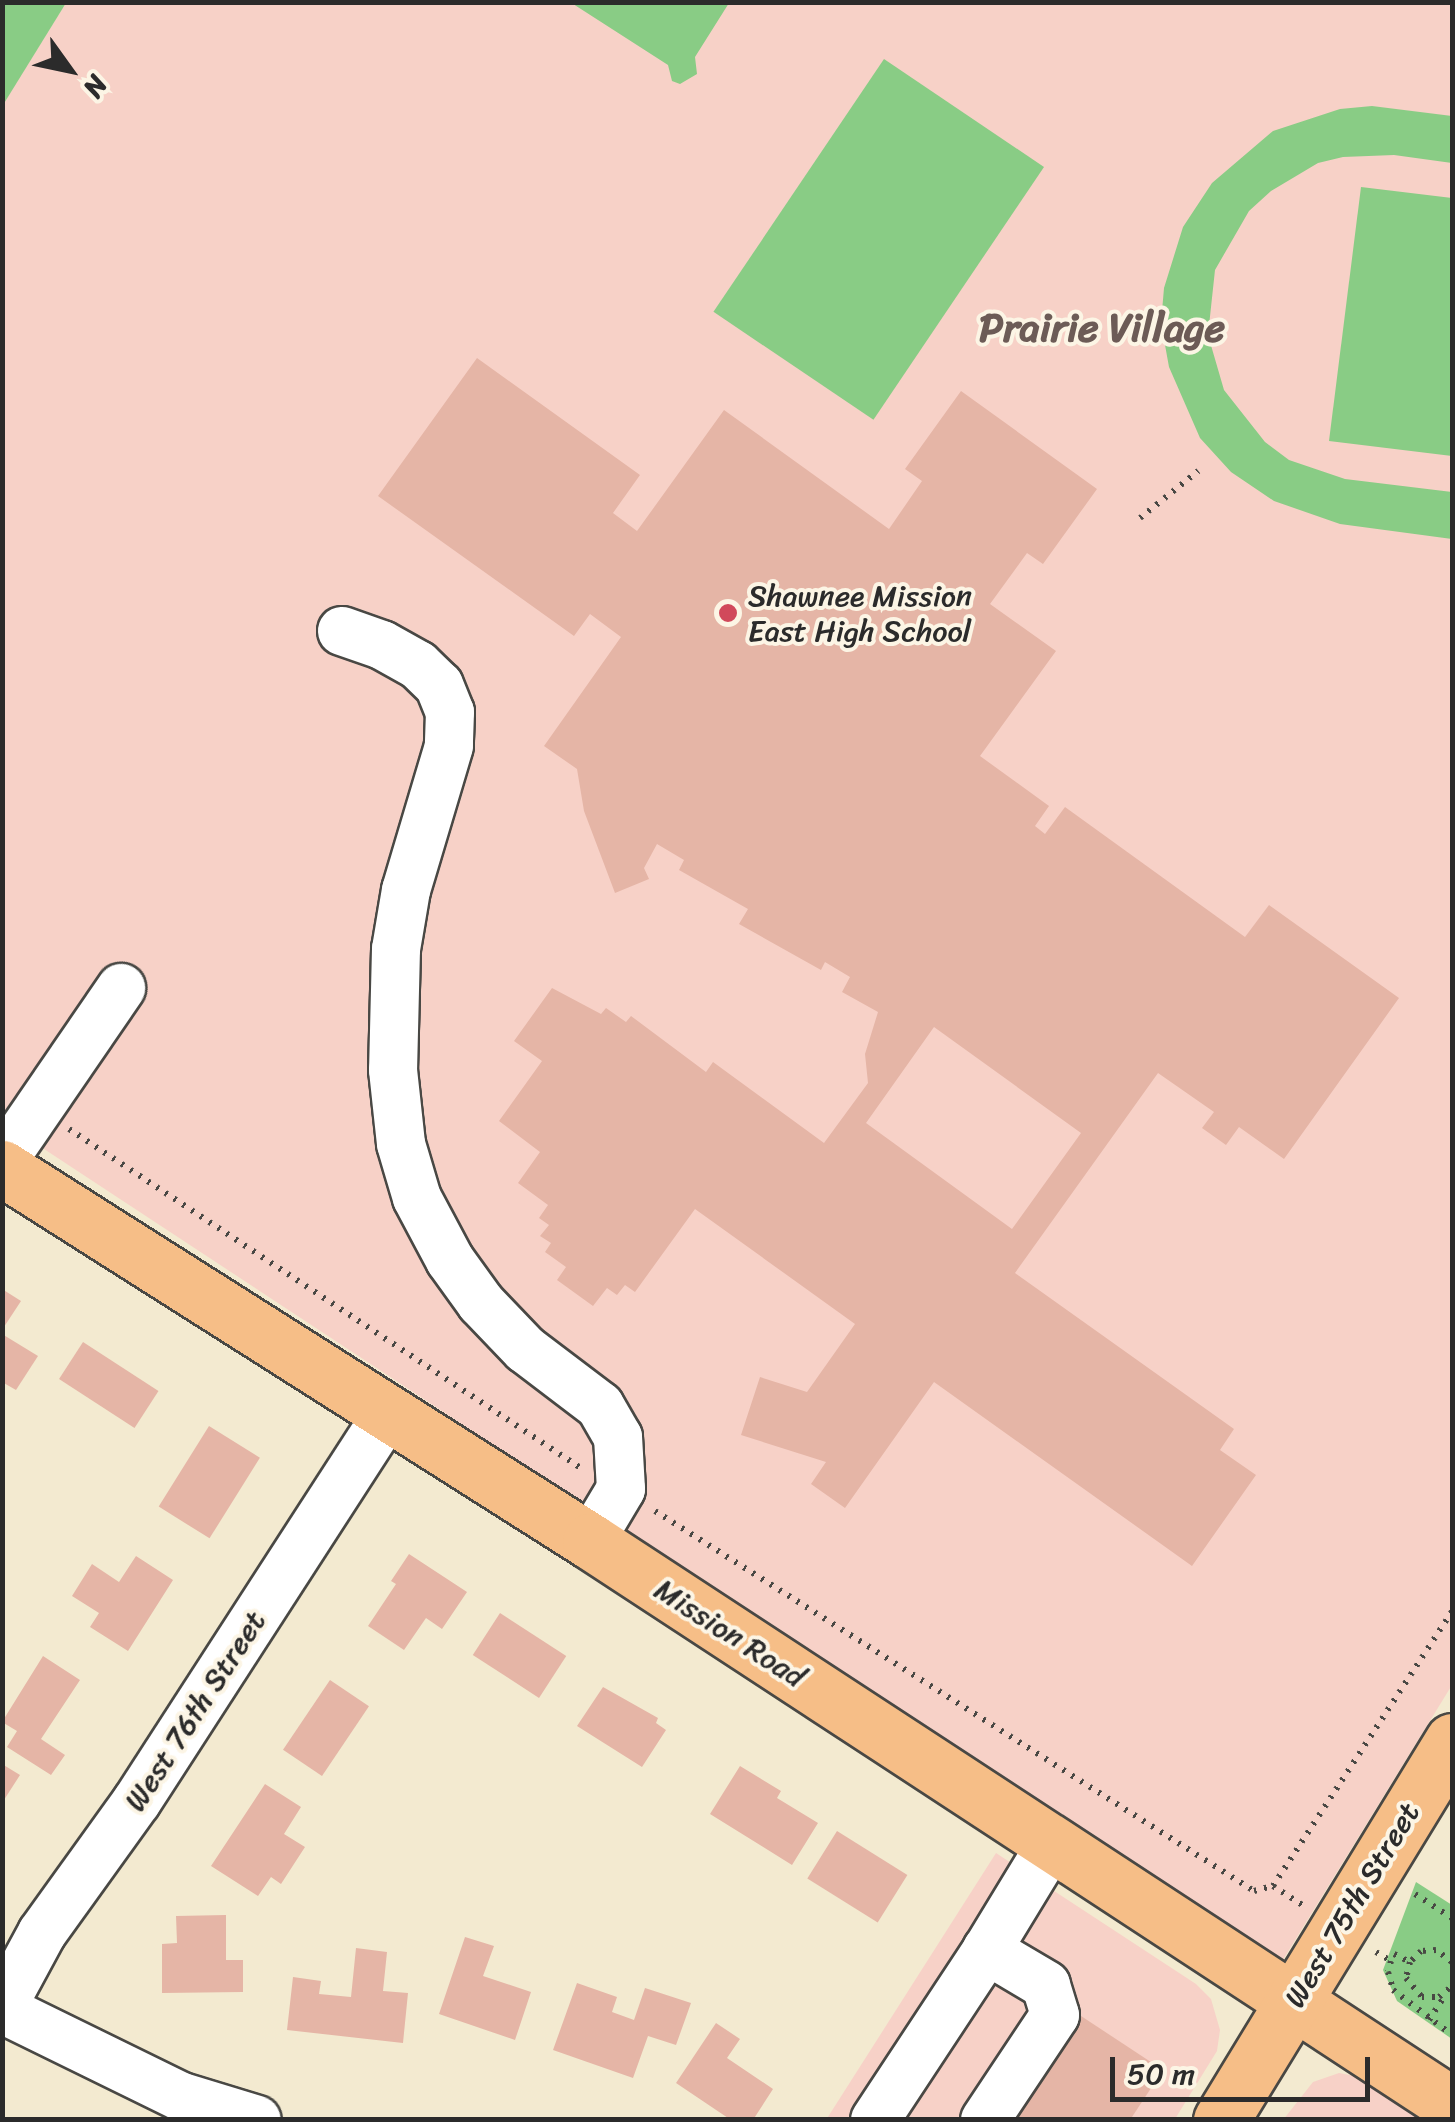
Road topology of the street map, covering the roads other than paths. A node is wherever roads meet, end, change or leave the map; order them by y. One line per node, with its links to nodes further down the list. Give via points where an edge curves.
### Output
1 (342, 632): 5 (street, via 418,666 439,685 450,712 448,746 396,949 392,1070 401,1144 417,1198 481,1303 525,1349 600,1406 618,1437 621,1489)
2 (121, 988): 3 (street)
3 (2, 1165): 4 (main road, Mission Road)
4 (388, 1413): 5 (main road, Mission Road); 10 (street, West 76th Street, via 137,1801 42,1933)
5 (590, 1541): 7 (main road, Mission Road)
6 (1452, 1741): 9 (main road, West 75th Street)
7 (1052, 1843): 8 (street); 9 (main road, Mission Road)
8 (987, 1950): 13 (street); 14 (street, via 1046,1984 1055,2015)
9 (1294, 2000): 11 (main road, Mission Road); 15 (main road, West 75th Street)
10 (2, 2008): 12 (street, via 182,2097)
11 (1452, 2105)
12 (257, 2120)
13 (875, 2120)
14 (985, 2120)
15 (1221, 2120)

